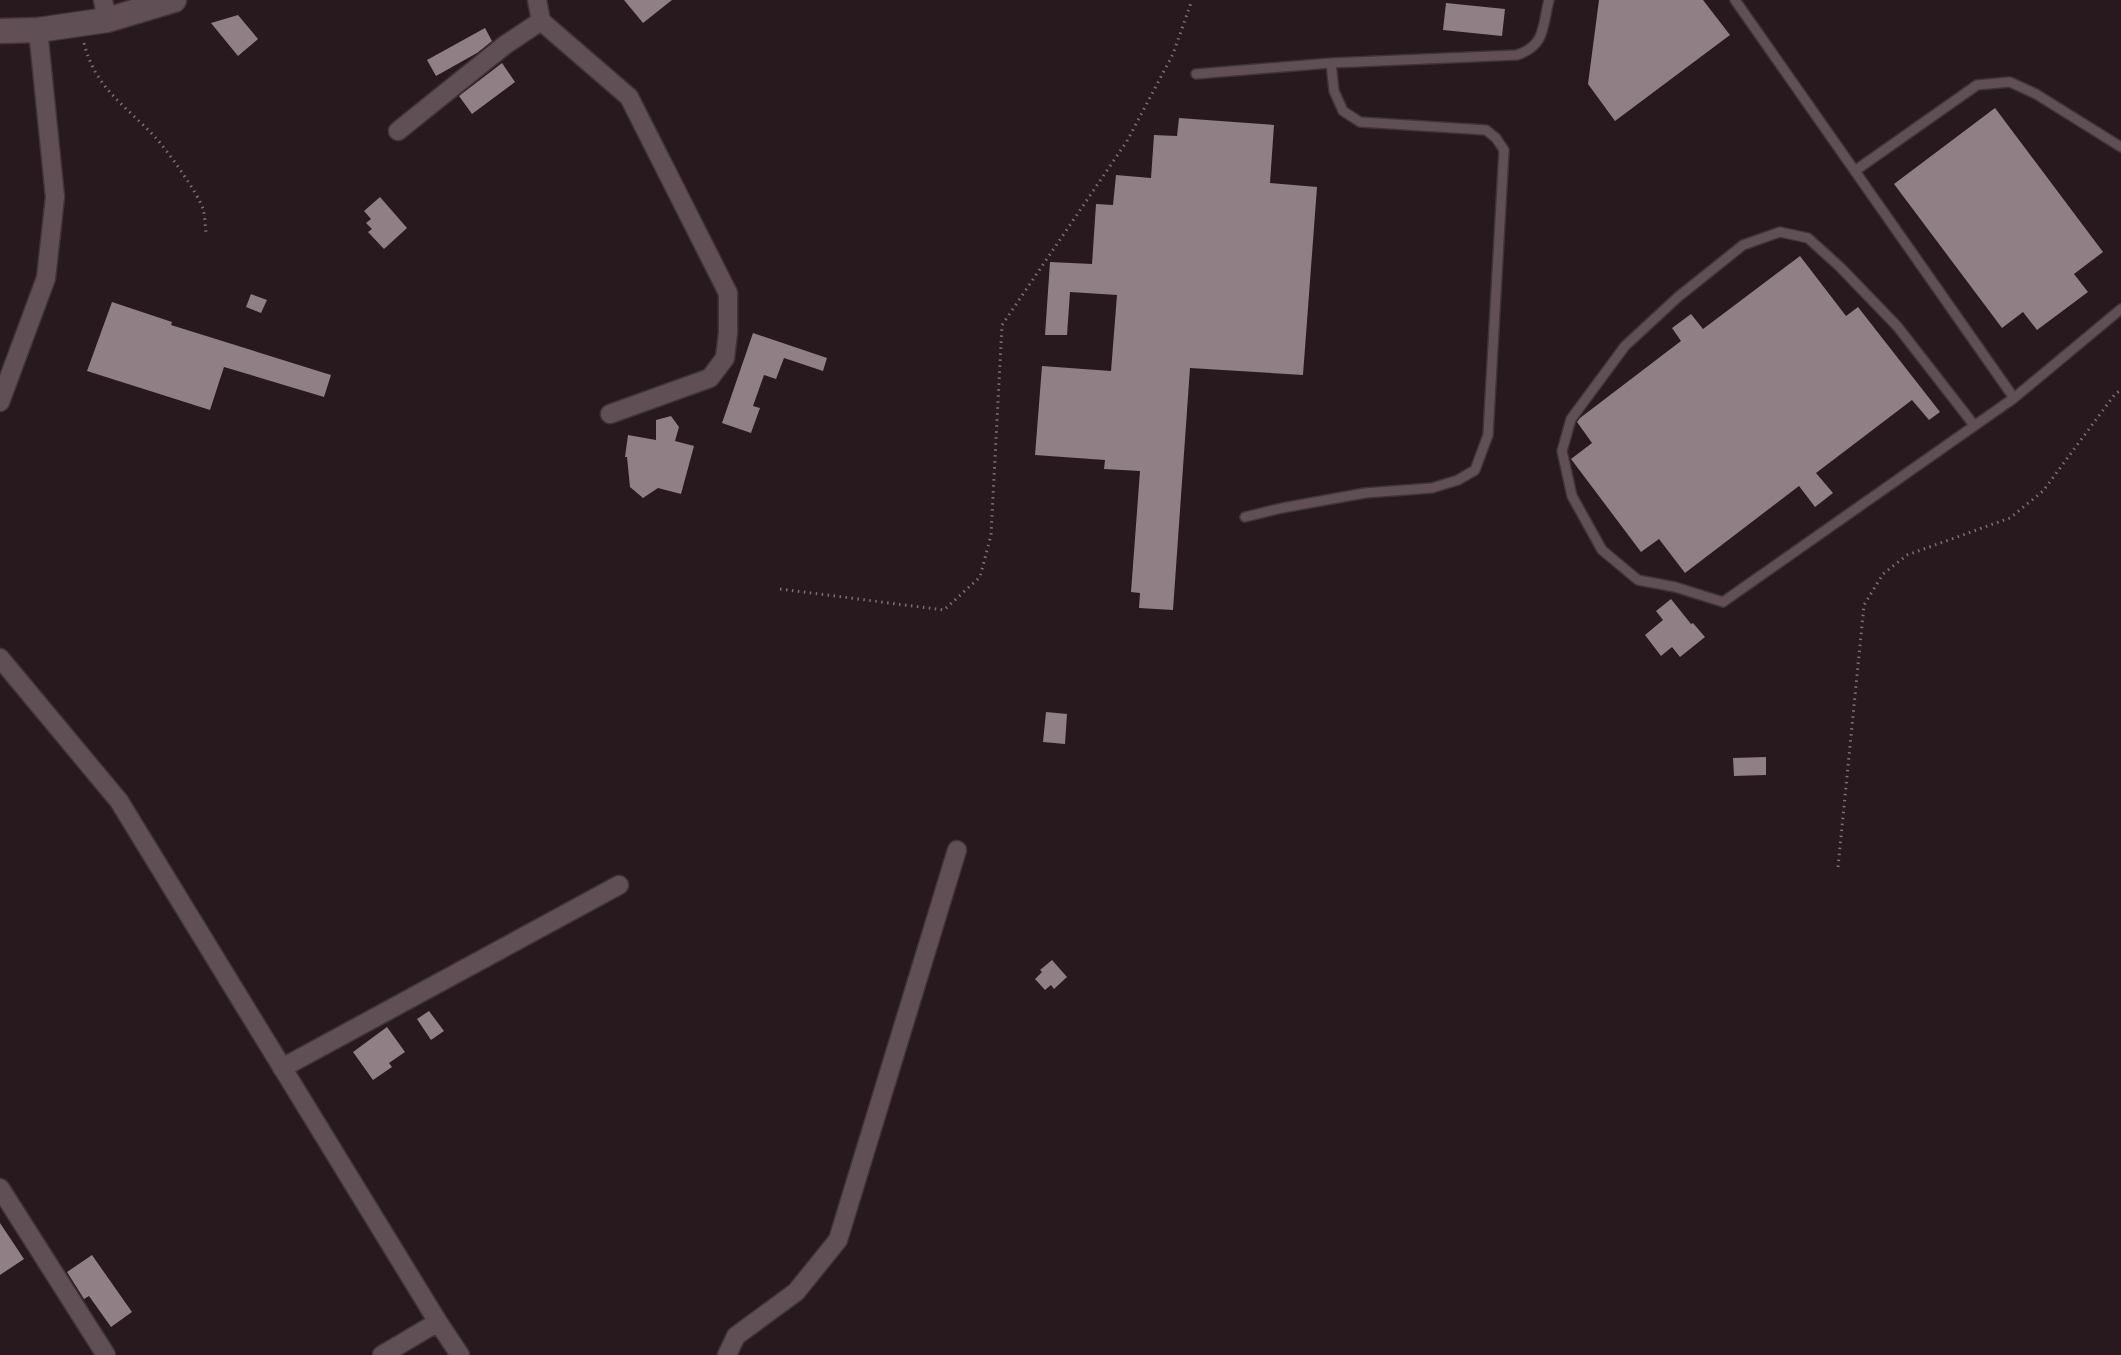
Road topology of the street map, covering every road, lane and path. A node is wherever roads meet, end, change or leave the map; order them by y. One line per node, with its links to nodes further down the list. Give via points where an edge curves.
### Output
1 (174, 0): 6 (street)
2 (537, 0): 7 (street)
3 (1192, 0): 25 (path, via 1173,54 1127,141 1002,326 991,535 980,577 944,610)
4 (1549, 0): 11 (lane, via 1539,42 1517,55)
5 (1735, 0): 15 (lane)
6 (105, 10): 8 (street)
7 (541, 21): 13 (street); 22 (street, via 629,97 728,293 725,358 710,378)
8 (81, 24): 9 (street); 16 (path, via 96,75 177,165 203,208)
9 (38, 30): 10 (street); 18 (street, via 55,197 46,278)
10 (0, 31)
11 (1331, 63): 12 (lane); 24 (lane, via 1334,91 1343,111 1360,122 1486,130 1504,150 1488,435 1475,470 1458,480 1432,488 1365,494)
12 (1196, 74)
13 (398, 131)
14 (2121, 147): 15 (lane, via 2010,82 1977,85)
15 (1856, 170): 20 (lane)
16 (206, 232)
17 (2121, 309): 20 (lane)
18 (8, 366): 21 (street)
19 (2121, 390): 28 (path, via 2043,491 2010,518 1907,555 1883,574 1864,605)
20 (2014, 398): 23 (lane)
21 (0, 402)
22 (610, 414)
23 (1974, 425): 23 (lane, via 1723,602 1638,579 1602,550 1572,496 1562,451 1571,419 1625,346 1678,297 1743,246 1780,232 1808,238 1840,267 1897,326)
24 (1245, 517)
25 (780, 589)
26 (0, 658): 30 (street, via 119,801)
27 (957, 850): 36 (street, via 838,1240 796,1292 736,1336)
28 (1838, 867)
29 (620, 885): 30 (street)
30 (282, 1068): 32 (street)
31 (0, 1188): 33 (street)
32 (438, 1322): 34 (street); 35 (street)
33 (106, 1355)
34 (382, 1355)
35 (460, 1355)
36 (727, 1355)

